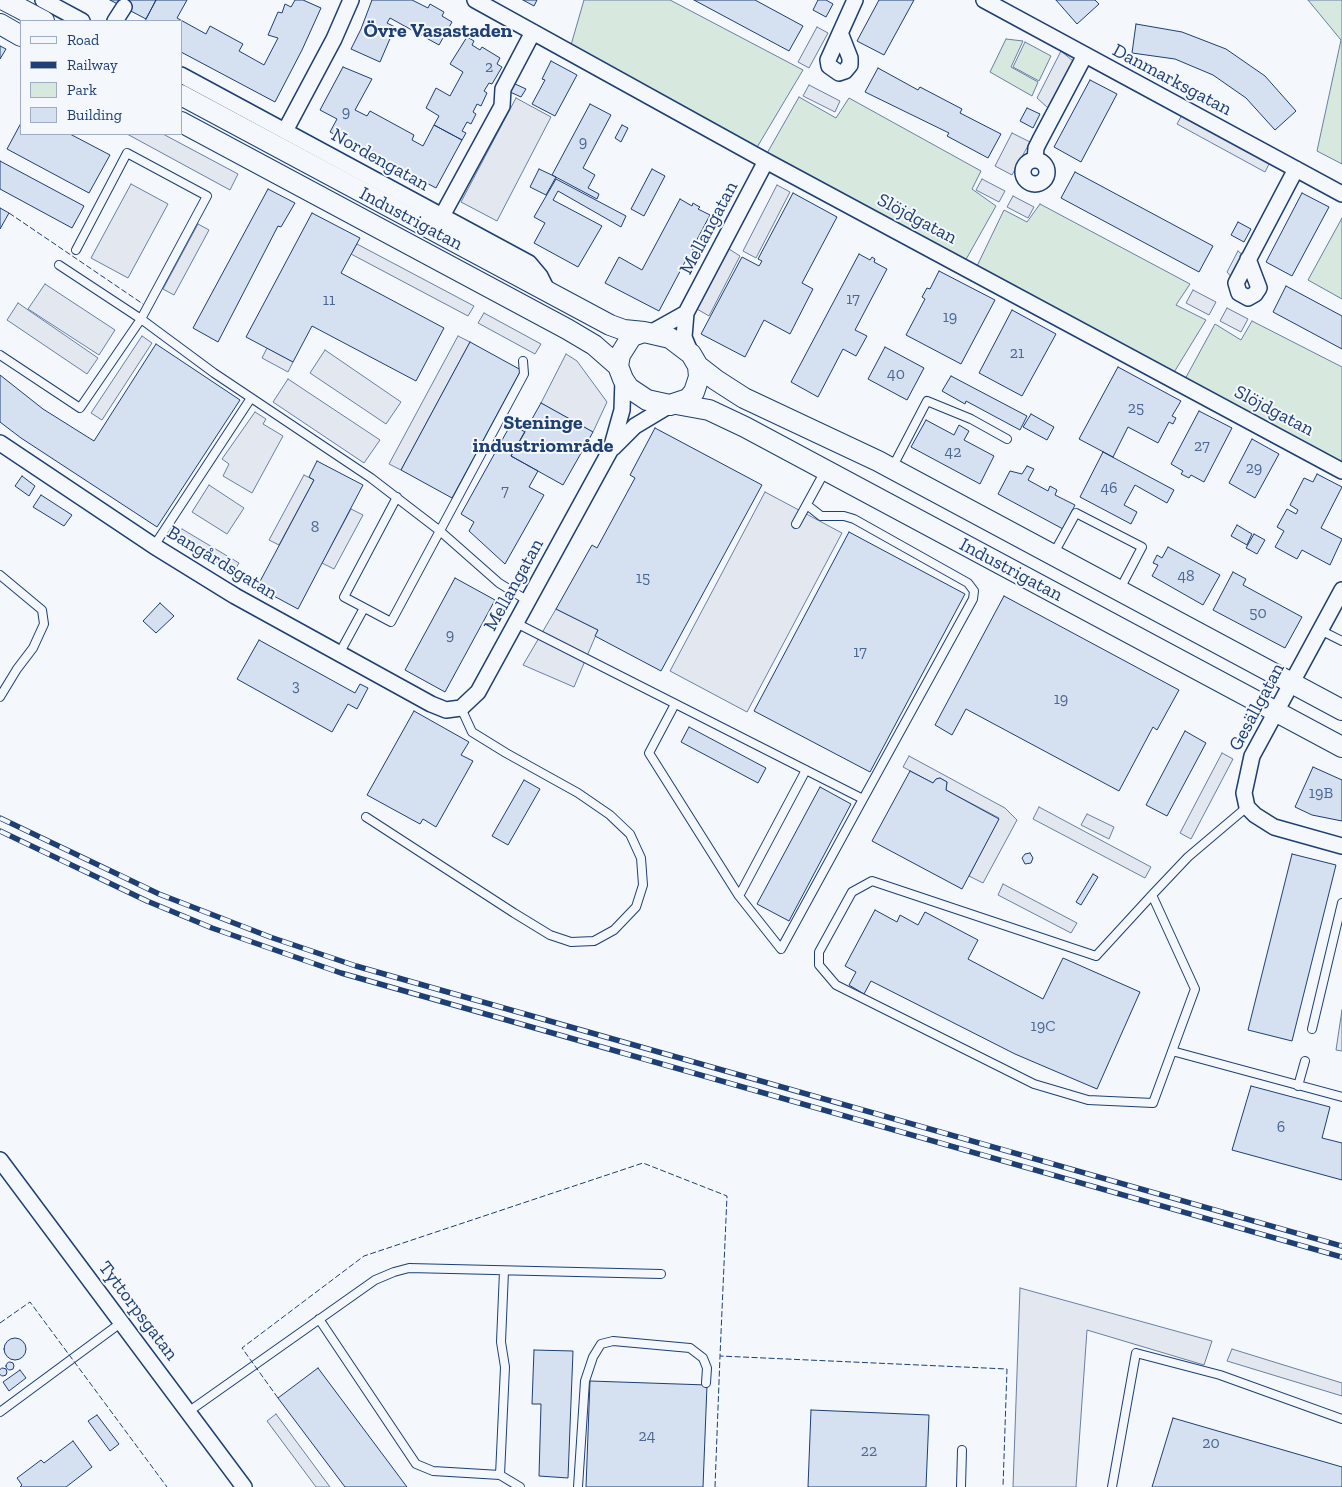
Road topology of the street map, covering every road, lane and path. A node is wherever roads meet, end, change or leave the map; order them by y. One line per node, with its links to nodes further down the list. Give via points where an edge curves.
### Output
1 (4, 0): 8 (main road)
2 (43, 0): 9 (street)
3 (351, 0): 19 (street)
4 (475, 0): 12 (street, Slöjdgatan)
5 (855, 0): 14 (street)
6 (984, 0): 15 (street, Danmarksgatan)
7 (124, 7): 10 (street)
8 (42, 20)
9 (80, 20)
10 (116, 20)
11 (0, 24): 13 (main road)
12 (533, 32): 21 (street, Slöjdgatan); 24 (street, via 503,89 502,106)
13 (20, 35)
14 (841, 36)
15 (1085, 55): 20 (street, via 1036,148); 22 (street, Danmarksgatan)
16 (182, 76): 19 (street, Nordengatan)
17 (182, 96): 28 (main road, Industrigatan)
18 (182, 123): 35 (main road, Industrigatan, via 567,329 594,345)
19 (285, 131): 24 (street, Nordengatan)
20 (1035, 160)
21 (766, 161): 29 (street, Mellangatan); 43 (street, Slöjdgatan)
22 (1296, 169): 23 (street, Danmarksgatan); 26 (street)
23 (1342, 194)
24 (442, 216): 28 (street, Nordengatan, via 529,263)
25 (76, 250): 30 (lane, via 127,153 206,196)
26 (1248, 259)
27 (59, 265): 30 (lane)
28 (548, 292): 31 (main road, Industrigatan, via 610,325)
29 (686, 313): 31 (street); 34 (street, Mellangatan, via 684,337)
30 (141, 319): 32 (lane, via 80,408); 36 (lane)
31 (648, 332): 34 (main road, via 681,344); 35 (main road, via 632,336 626,343 620,355)
32 (0, 354)
33 (523, 360): 47 (lane, via 524,374)
34 (694, 360): 37 (main road, via 699,377 694,392 688,399); 41 (main road, Industrigatan, via 716,380 744,398)
35 (621, 372): 37 (main road, via 629,388 642,398); 40 (street, Mellangatan, via 622,410)
36 (252, 398): 44 (lane); 48 (lane)
37 (673, 404): 40 (street, Mellangatan, via 635,426); 42 (main road, Industrigatan, via 720,414)
38 (1007, 439): 41 (lane, via 928,401)
39 (0, 443): 48 (street, Bangårdsgatan)
40 (612, 449): 53 (street, Mellangatan)
41 (892, 468): 49 (main road, Industrigatan)
42 (826, 470): 45 (lane); 64 (main road, Industrigatan)
43 (1342, 471)
44 (397, 497): 47 (lane); 54 (lane, via 344,596)
45 (807, 505): 46 (lane); 67 (lane, via 821,516 854,519 968,583 974,591 973,599)
46 (796, 524)
47 (440, 532): 53 (lane, via 499,583); 54 (lane, via 391,622)
48 (154, 546): 58 (street, Bangårdsgatan)
49 (1053, 556): 52 (main road, Industrigatan); 52 (lane, via 1076,512 1142,547)
50 (0, 575): 60 (lane, via 42,610 44,624 33,648)
51 (1342, 590): 56 (street, Gesällgatan)
52 (1119, 591): 59 (main road, Industrigatan)
53 (528, 601): 55 (street, Mellangatan)
54 (364, 608): 58 (lane)
55 (516, 623): 61 (lane); 62 (street, Mellangatan, via 478,692)
56 (1320, 630): 57 (lane); 59 (street, Gesällgatan)
57 (1342, 641)
58 (339, 654): 62 (street, Bangårdsgatan, via 431,704 446,710)
59 (1291, 683): 63 (main road, Industrigatan); 64 (street, Gesällgatan)
60 (0, 697)
61 (675, 704): 66 (lane); 72 (lane, via 649,753)
62 (461, 708): 69 (lane, via 472,732 578,793 610,815 630,834 641,858 643,885 636,907 614,930 594,941 571,942 550,935 514,914)
63 (1342, 710)
64 (1275, 712): 65 (main road, Industrigatan); 68 (street, Gesällgatan, via 1248,767 1244,793)
65 (1342, 747)
66 (806, 770): 67 (lane); 72 (lane)
67 (863, 799): 72 (lane, via 782,949)
68 (1247, 807): 70 (street, via 1265,822 1286,832); 71 (lane, via 1188,858)
69 (366, 817)
70 (1342, 846)
71 (1152, 895): 75 (lane, via 1195,989); 75 (lane, via 1096,956 872,881 852,892 819,952 819,965 836,985 1034,1084 1088,1100 1153,1103)
72 (739, 896)
73 (1342, 903): 74 (lane)
74 (1312, 1029)
75 (1172, 1051): 77 (lane)
76 (1305, 1061): 77 (lane)
77 (1298, 1086): 78 (lane)
78 (1342, 1097)
79 (0, 1160): 83 (street, Tyttorpsgatan)
80 (504, 1270): 81 (lane); 82 (lane, via 410,1268 394,1272 375,1280); 89 (lane, via 501,1342 505,1367)
81 (661, 1274)
82 (319, 1320): 86 (lane); 89 (lane, via 416,1464 432,1472)
83 (122, 1322): 85 (lane); 86 (street, Tyttorpsgatan)
84 (706, 1384): 92 (lane, via 707,1368 703,1358 690,1348 614,1341 601,1344 585,1380)
85 (0, 1412)
86 (188, 1412): 90 (street, Tyttorpsgatan)
87 (1342, 1419): 94 (lane, via 1220,1375 1136,1353)
88 (962, 1450): 93 (lane)
89 (500, 1475): 91 (lane)
90 (244, 1487)
91 (520, 1487)
92 (578, 1487)
93 (961, 1487)
94 (1112, 1487)

